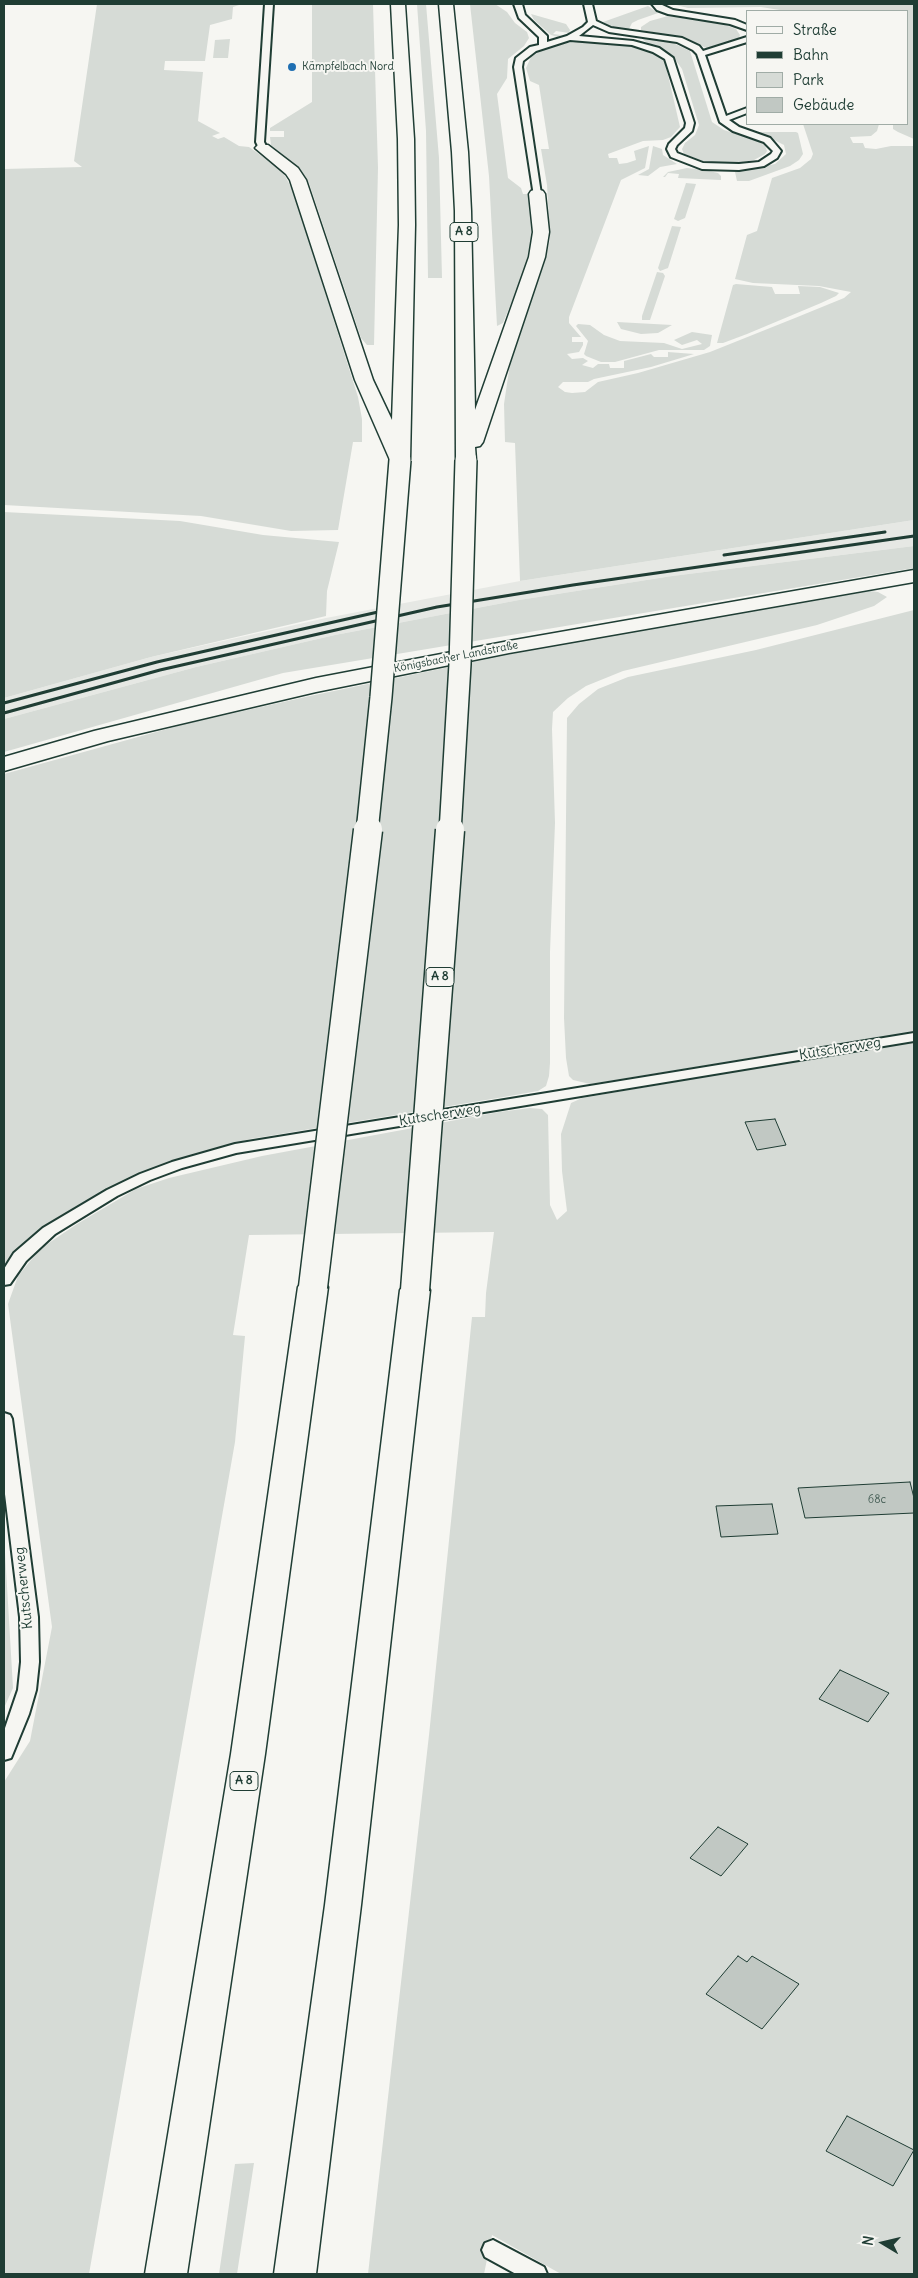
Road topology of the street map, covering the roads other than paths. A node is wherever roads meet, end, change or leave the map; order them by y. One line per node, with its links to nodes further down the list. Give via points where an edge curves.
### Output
1 (269, 4): 15 (lane, via 262,87 260,142)
2 (398, 4): 17 (main road, A 8, via 406,139 407,225)
3 (446, 4): 18 (main road, A 8, via 463,211)
4 (518, 4): 11 (lane, via 522,16 542,36)
5 (588, 4): 7 (lane)
6 (656, 4): 8 (lane, via 671,12 732,22)
7 (592, 22): 9 (lane); 12 (lane, via 620,32 679,40)
8 (746, 28)
9 (570, 38): 11 (lane); 14 (lane, via 633,43 670,58 690,123 685,134 673,144 674,155 693,164 719,167 761,164 774,156 777,151 767,140 736,129)
10 (746, 39): 12 (lane)
11 (543, 45): 16 (lane, via 524,55 518,67)
12 (701, 54): 14 (lane)
13 (746, 110): 14 (lane)
14 (723, 120)
15 (263, 148): 17 (main road, via 292,171 298,180 364,380)
16 (537, 194): 18 (main road, via 541,232 537,257)
17 (400, 460): 26 (main road, A 8, bridge, via 362,885 313,1287 248,1754)
18 (466, 460): 27 (main road, A 8, bridge, via 460,664 449,858 415,1290 344,1895)
19 (914, 576): 20 (main road, Königsbacher Landstraße, via 316,684 121,731)
20 (4, 764)
21 (914, 1037): 22 (lane, Kutscherweg, via 235,1149 177,1165 112,1193 49,1231 20,1257)
22 (4, 1280)
23 (4, 1419): 24 (lane, Kutscherweg, via 29,1617 30,1662 27,1690)
24 (4, 1753)
25 (493, 2250): 28 (lane)
26 (166, 2274)
27 (294, 2274)
28 (536, 2274)

